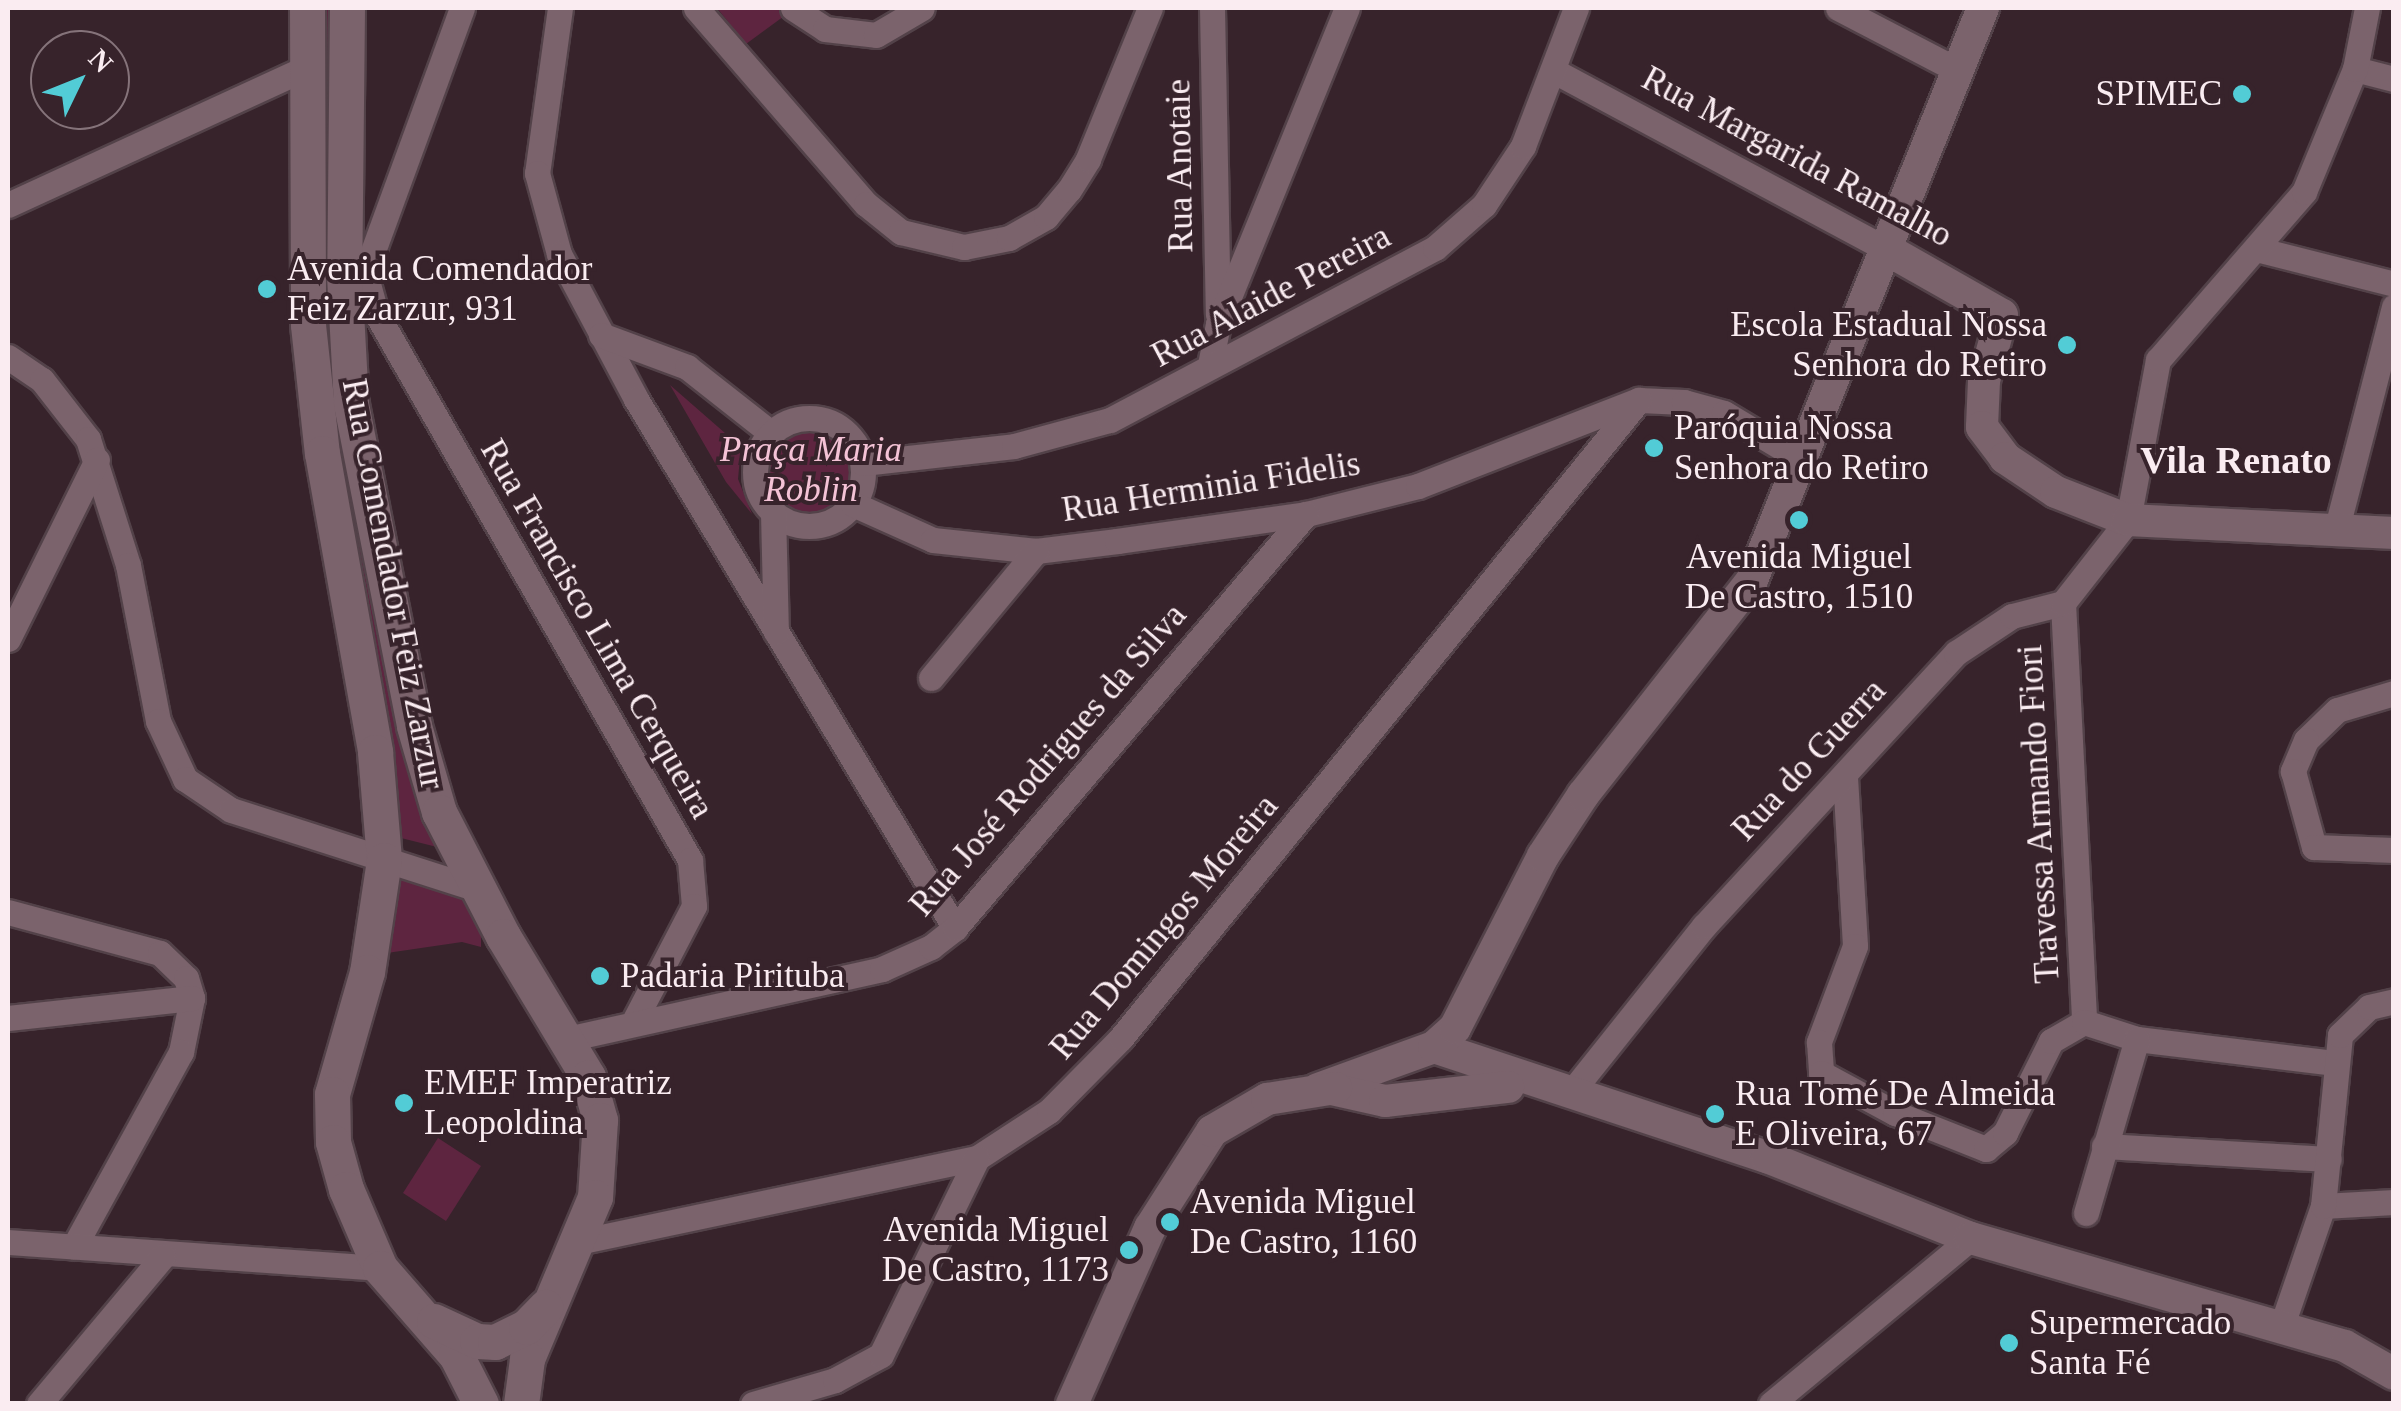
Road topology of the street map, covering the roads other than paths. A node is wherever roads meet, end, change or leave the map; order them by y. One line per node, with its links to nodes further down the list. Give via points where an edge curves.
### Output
1 (307, 8): 15 (main road, Rua Comendador Feiz Zarzur)
2 (347, 8): 23 (main road, Rua Comendador Feiz Zarzur)
3 (462, 8): 23 (street)
4 (560, 8): 27 (street, via 538,173 558,254)
5 (696, 8): 8 (street, via 866,204 901,232 964,247 1009,238 1046,217 1069,190)
6 (793, 8): 7 (street, via 826,29 876,35)
7 (922, 8)
8 (1150, 8)
9 (1212, 8): 26 (street, Rua Anotaie)
10 (1347, 8): 26 (street)
11 (1576, 8): 18 (street, Rua Alaide Pereira)
12 (1838, 8): 17 (street)
13 (1983, 8): 17 (street)
14 (2368, 8): 16 (street)
15 (306, 68): 20 (street); 49 (main road, Rua Comendador Feiz Zarzur, via 308,325 322,452 375,752)
16 (2355, 68): 19 (street); 22 (street, via 2304,192)
17 (1957, 70): 21 (street)
18 (1554, 71): 21 (street, Rua Margarida Ramalho); 29 (street, Rua Alaide Pereira, via 1523,146 1464,224 1377,282)
19 (2394, 79)
20 (8, 205)
21 (1886, 249): 32 (street); 38 (street, Rua Margarida Ramalho, via 2002,315 1980,410 1991,444 2056,492)
22 (2260, 250): 24 (street); 38 (street, via 2158,360)
23 (354, 274): 50 (main road, Rua Comendador Feiz Zarzur, via 352,404 414,726 439,812); 57 (street, Rua Francisco Lima Cerqueira, via 690,860 694,906)
24 (2394, 284)
25 (2394, 306): 39 (street)
26 (1218, 324): 29 (street)
27 (602, 335): 31 (street, via 687,367); 43 (street)
28 (8, 357): 33 (street, via 42,380)
29 (1210, 365): 34 (street, Rua Alaide Pereira, via 1110,420 1061,437)
30 (1639, 400): 32 (street, Rua Herminia Fidelis, via 1724,413); 37 (street, Rua Herminia Fidelis, via 1418,486); 66 (street, Rua Domingos Moreira, via 1122,1038 1049,1111)
31 (771, 433): 34 (street, via 786,423 821,419 851,438); 36 (street, via 755,464 761,498)
32 (1799, 458): 60 (street, via 1752,580 1582,796 1544,856 1466,1014)
33 (97, 460): 44 (street); 49 (street, via 128,565 158,721 184,778 231,810)
34 (863, 463): 35 (street)
35 (853, 504): 36 (street, via 824,524 788,522); 41 (street, Rua Herminia Fidelis, via 933,540)
36 (772, 512): 43 (street)
37 (1306, 514): 41 (street, Rua Herminia Fidelis); 52 (street, Rua José Rodrigues da Silva)
38 (2128, 520): 39 (street); 42 (street)
39 (2336, 530): 40 (street)
40 (2394, 533)
41 (1036, 551): 45 (street)
42 (2062, 603): 47 (street, Rua do Guerra, via 1982,630); 56 (street, Travessa Armando Fiori)
43 (776, 632): 52 (street)
44 (8, 639)
45 (931, 678)
46 (2394, 693): 48 (street, via 2336,710 2306,740 2293,771 2314,847)
47 (1845, 776): 56 (street, via 1855,946 1819,1042 1821,1073 1911,1120 1986,1149 2004,1134 2051,1041); 64 (street, Rua do Guerra, via 1704,926)
48 (2394, 850)
49 (384, 860): 50 (street); 76 (main road, Rua Comendador Feiz Zarzur, via 367,972 332,1094 333,1142)
50 (477, 889): 58 (main road, Rua Comendador Feiz Zarzur)
51 (8, 912): 53 (street, via 160,954 186,978)
52 (956, 928): 57 (street, Rua José Rodrigues da Silva, via 882,969)
53 (192, 998): 55 (street); 74 (street, via 181,1052)
54 (2394, 1001): 61 (street, via 2351,1019)
55 (8, 1018)
56 (2084, 1022): 59 (street)
57 (633, 1023): 58 (street, Rua José Rodrigues da Silva)
58 (567, 1038): 73 (main road, Rua Comendador Feiz Zarzur, via 600,1120 595,1197)
59 (2136, 1039): 61 (street); 65 (street)
60 (1435, 1059): 62 (street); 63 (street); 64 (street)
61 (2334, 1063): 67 (street)
62 (1508, 1087): 63 (street, via 1385,1101); 64 (street)
63 (1325, 1089): 85 (street, via 1239,1111 1190,1158 1150,1228)
64 (1573, 1090): 71 (street)
65 (2104, 1146): 67 (street); 70 (street)
66 (977, 1158): 73 (street, Rua Domingos Moreira); 84 (street, via 880,1355 834,1380)
67 (2330, 1159): 69 (street)
68 (2394, 1202): 69 (street)
69 (2323, 1206): 79 (street)
70 (2086, 1213)
71 (1971, 1238): 79 (street); 86 (street)
72 (8, 1242): 74 (street)
73 (578, 1242): 77 (main road, Rua Comendador Feiz Zarzur)
74 (74, 1248): 75 (street)
75 (163, 1256): 76 (street); 81 (street)
76 (380, 1268): 78 (main road, Rua Comendador Feiz Zarzur)
77 (550, 1302): 78 (main road, via 526,1327 495,1342 456,1334); 83 (main road, Rua Comendador Feiz Zarzur, via 527,1358)
78 (429, 1318): 82 (main road, Rua Comendador Feiz Zarzur)
79 (2282, 1325): 80 (street, via 2345,1346)
80 (2394, 1374)
81 (39, 1404)
82 (482, 1404)
83 (521, 1404)
84 (754, 1404)
85 (1072, 1404)
86 (1771, 1404)

